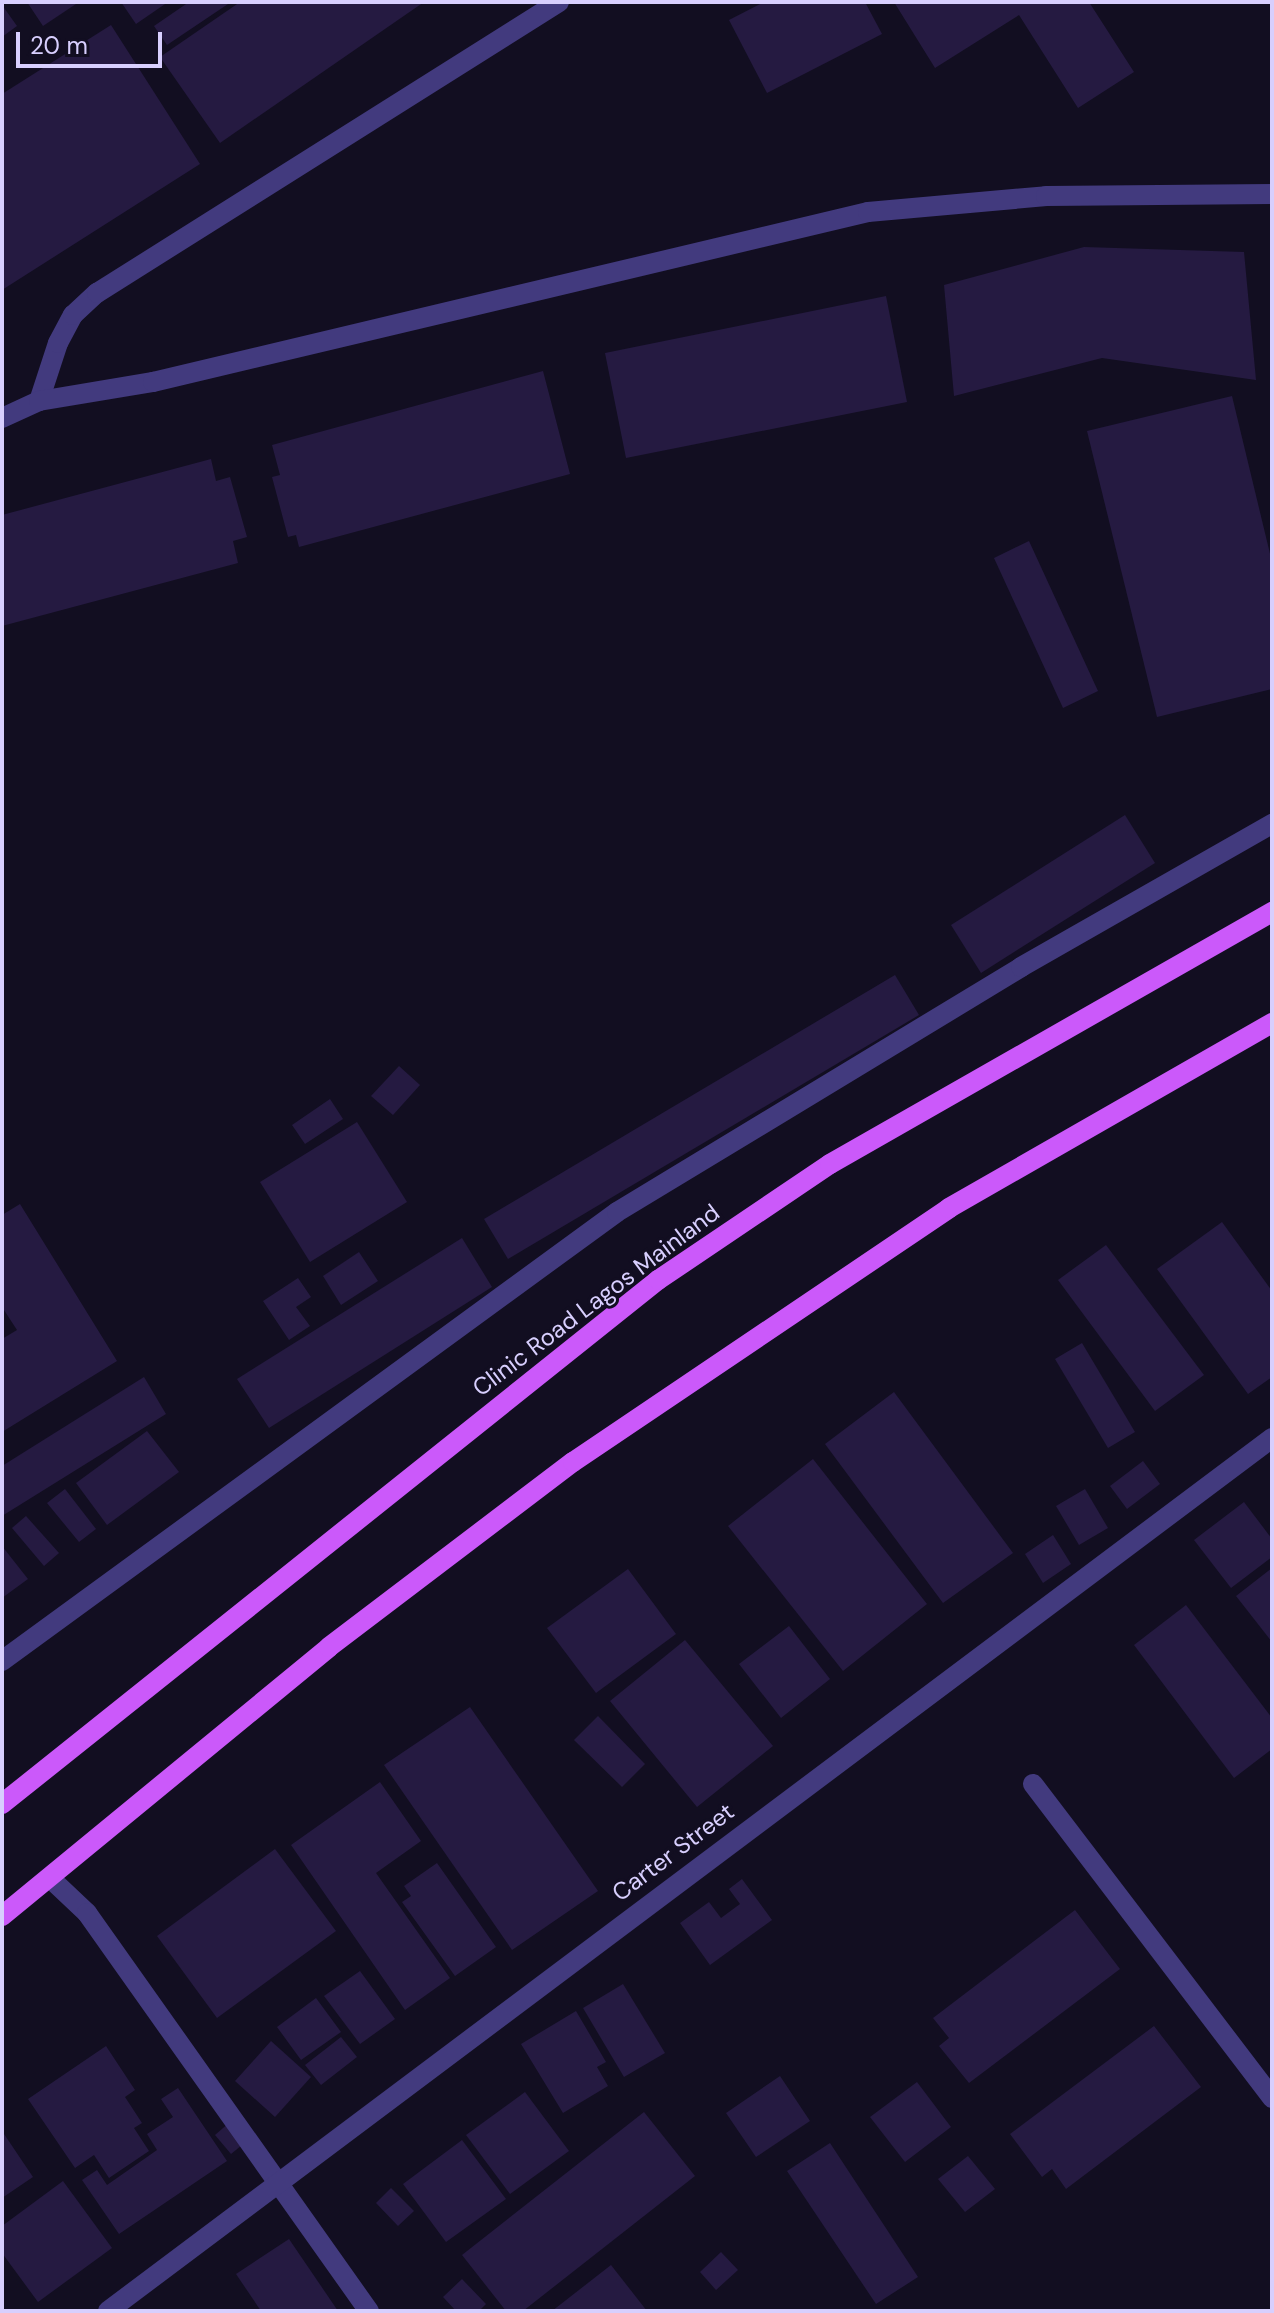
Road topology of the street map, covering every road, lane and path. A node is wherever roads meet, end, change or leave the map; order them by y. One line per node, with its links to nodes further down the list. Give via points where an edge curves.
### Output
1 (559, 2): 3 (street, via 97,293 73,315)
2 (1272, 194): 3 (street, via 1046,196 868,212 153,382)
3 (39, 401): 4 (street)
4 (2, 418)
5 (1272, 824): 9 (street, via 1021,967 617,1212)
6 (1272, 912): 11 (main road, Clinic Road Lagos Mainland, via 830,1164 658,1280)
7 (1272, 1023): 12 (main road, via 949,1208 720,1359 573,1462 329,1647)
8 (1272, 1438): 15 (street, Carter Street)
9 (2, 1661)
10 (1033, 1784): 14 (street)
11 (2, 1804)
12 (50, 1878): 13 (main road); 15 (street, via 87,1913)
13 (2, 1916)
14 (1272, 2098)
15 (276, 2182): 16 (street, Carter Street); 17 (street)
16 (108, 2311)
17 (369, 2311)

